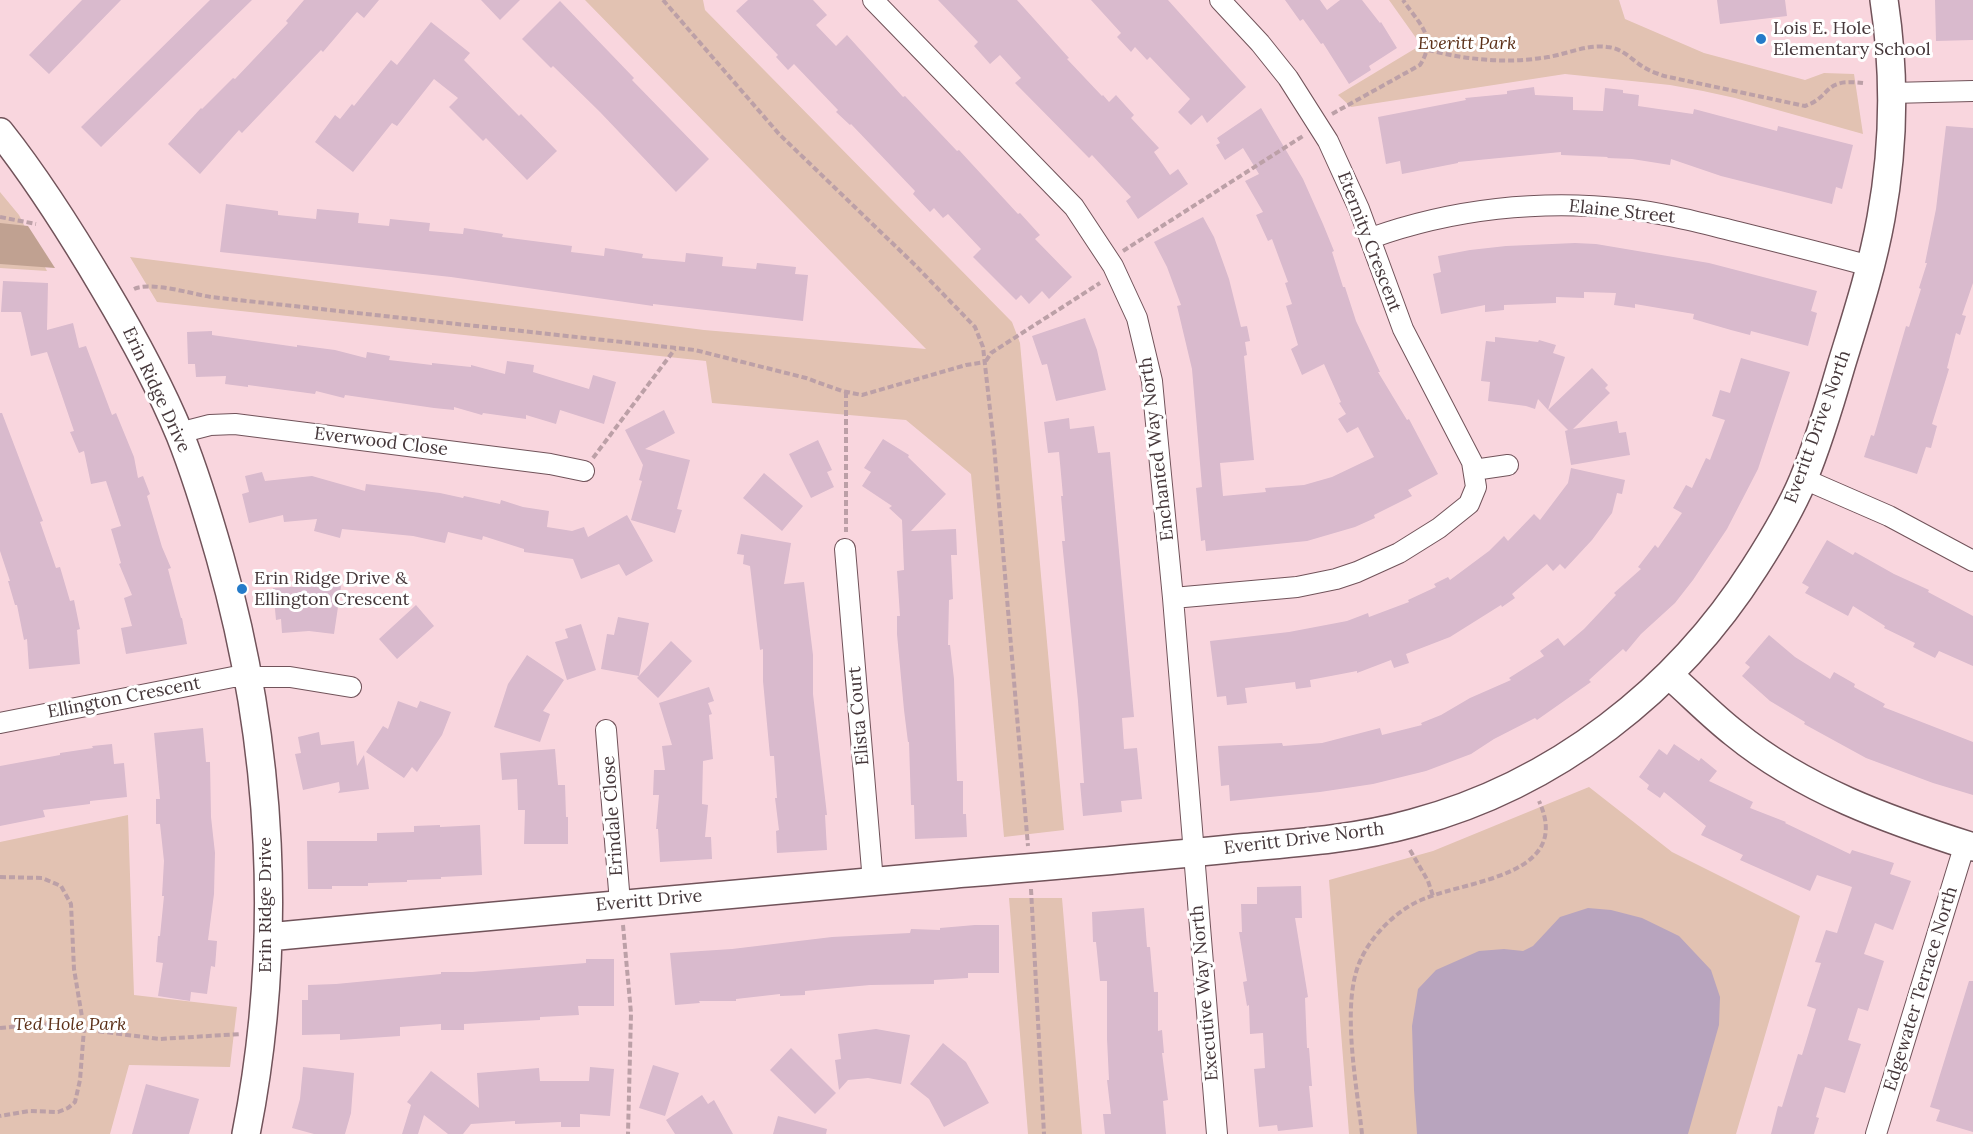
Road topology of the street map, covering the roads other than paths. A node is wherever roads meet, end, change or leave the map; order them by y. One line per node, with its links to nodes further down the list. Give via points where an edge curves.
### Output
1 (873, 0): 16 (street, Enchanted Way North, via 1061,193 1099,242 1123,286 1137,318 1152,381)
2 (1220, 0): 7 (street, Eternity Crescent, via 1260,43 1311,113 1347,181)
3 (1884, 0): 5 (street, Everitt Drive North)
4 (1973, 91): 5 (street)
5 (1891, 93): 8 (street, Everitt Drive North, via 1887,176)
6 (0, 132): 9 (street, Erin Ridge Drive, via 77,242 131,334)
7 (1371, 238): 8 (street, Elaine Street, via 1468,213 1524,207 1593,207 1671,216); 11 (street, Eternity Crescent, via 1403,329)
8 (1870, 266): 13 (street, Everitt Drive North)
9 (179, 433): 12 (street, Everwood Close, via 235,424); 18 (street, Erin Ridge Drive, via 204,502)
10 (1508, 465): 11 (street)
11 (1474, 470): 16 (street, Eternity Crescent, via 1476,487 1463,511 1419,542 1376,564 1297,587)
12 (584, 471)
13 (1804, 479): 15 (street, via 1888,516); 17 (street, Everitt Drive North, via 1776,533 1721,618)
14 (845, 549): 25 (street, Elista Court)
15 (1973, 561)
16 (1173, 598): 23 (street, Enchanted Way North)
17 (1669, 675): 22 (street, via 1734,734 1798,776 1878,815); 23 (street, Everitt Drive North, via 1624,716 1567,755 1461,807 1412,824 1348,837)
18 (249, 676): 19 (street, via 301,678); 20 (street, Ellington Crescent); 27 (street, Erin Ridge Drive, via 265,808)
19 (351, 687)
20 (0, 723)
21 (606, 730): 26 (street, Erindale Close)
22 (1969, 846): 30 (street, Edgewater Terrace North)
23 (1193, 853): 24 (street, Everitt Drive North); 29 (street, Executive Way North)
24 (1029, 868): 25 (street, Everitt Drive)
25 (873, 882): 26 (street, Everitt Drive)
26 (620, 903): 27 (street, Everitt Drive)
27 (268, 937): 28 (street, Erin Ridge Drive, via 261,1037)
28 (246, 1134)
29 (1217, 1134)
30 (1876, 1134)

